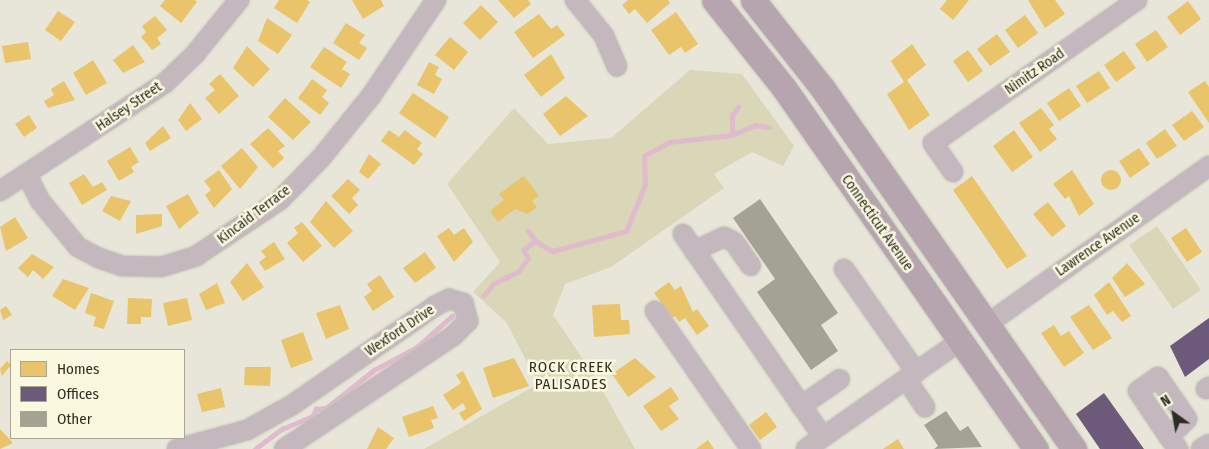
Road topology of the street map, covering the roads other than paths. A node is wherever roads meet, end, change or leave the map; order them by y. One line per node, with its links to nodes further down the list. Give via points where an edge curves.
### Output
1 (239, 0): 12 (street, Halsey Street, via 196,54 165,83)
2 (436, 0): 12 (street, Kincaid Terrace, via 371,96 321,158 280,200 196,256 161,268 122,266 99,258 78,247 40,202)
3 (575, 0): 7 (street, via 604,36)
4 (714, 0): 9 (main road, Connecticut Avenue)
5 (753, 0): 8 (main road)
6 (1137, 0): 11 (street, Nimitz Road, via 933,143)
7 (617, 66)
8 (809, 70): 9 (main road); 19 (main road)
9 (784, 88): 20 (main road, Connecticut Avenue)
10 (1209, 166): 19 (street, Lawrence Avenue)
11 (953, 172)
12 (27, 175): 13 (street, Halsey Street)
13 (0, 191)
14 (683, 234): 15 (street)
15 (694, 251): 16 (street, via 724,237 734,242); 23 (street)
16 (751, 266)
17 (844, 269): 21 (street)
18 (655, 311): 29 (street)
19 (986, 325): 32 (main road)
20 (960, 341): 21 (street); 31 (main road, Connecticut Avenue)
21 (911, 376): 24 (street); 25 (street)
22 (840, 378): 23 (street)
23 (801, 406): 25 (street)
24 (925, 407)
25 (822, 437): 30 (street)
26 (1209, 444): 33 (street)
27 (177, 449): 28 (street, Wexford Drive, via 248,430 292,405 435,306 449,299 463,303 468,320 453,336)
28 (284, 449)
29 (751, 449)
30 (806, 449)
31 (1036, 449)
32 (1074, 449)
33 (1201, 449)

